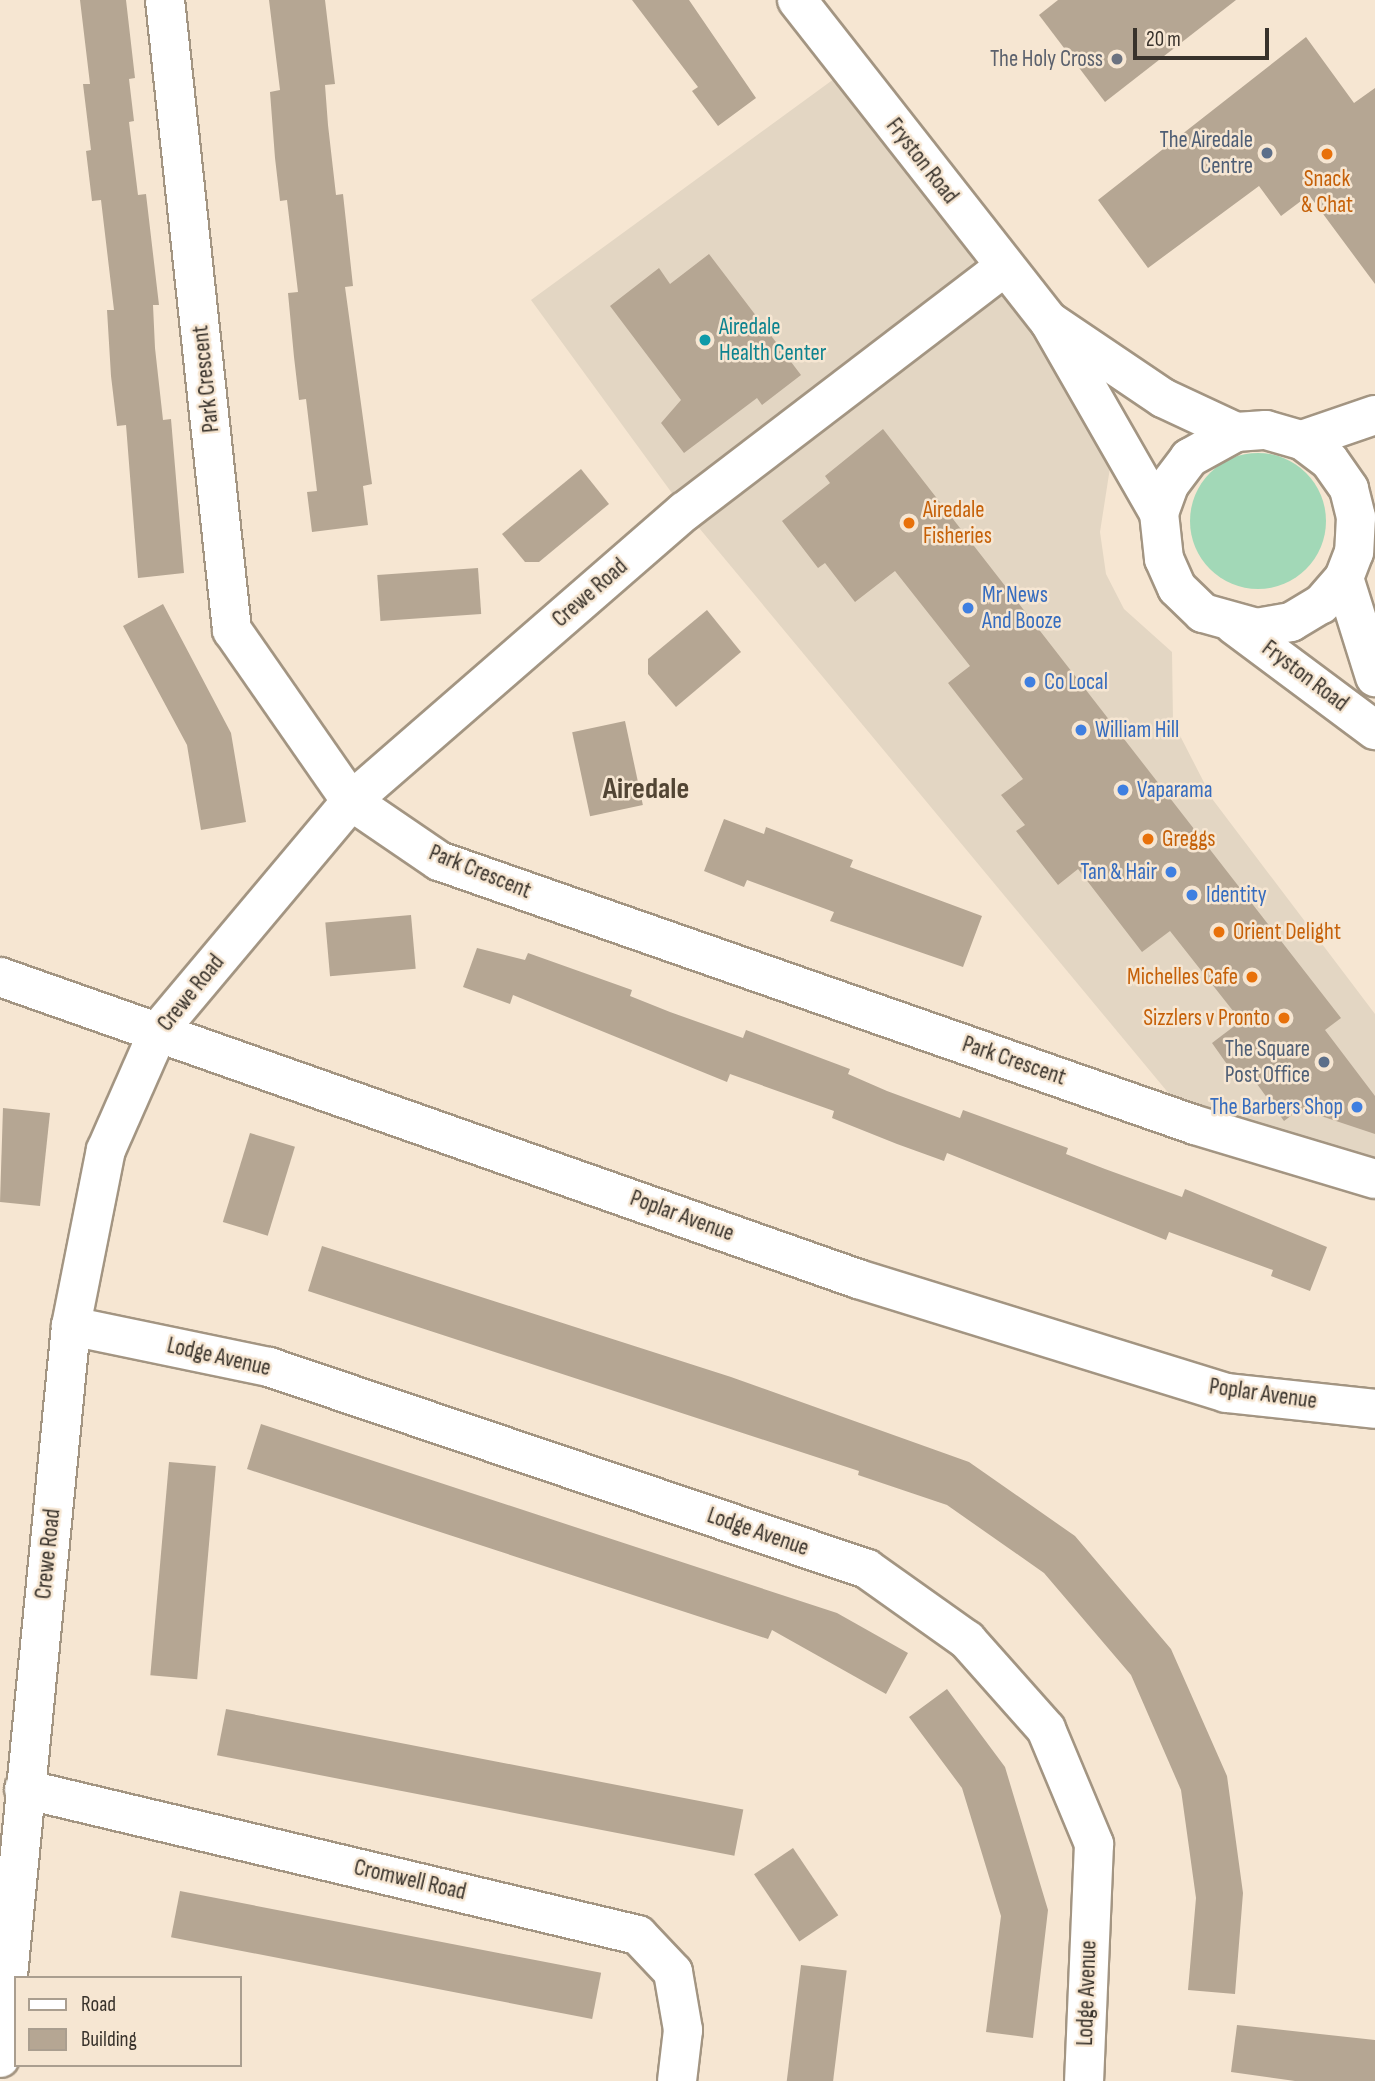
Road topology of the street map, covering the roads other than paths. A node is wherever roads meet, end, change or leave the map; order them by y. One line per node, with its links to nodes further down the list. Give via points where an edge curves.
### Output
1 (165, 0): 14 (street, Park Crescent, via 232,631)
2 (797, 0): 3 (street, Fryston Road)
3 (1004, 267): 4 (street, Fryston Road); 14 (street, Crewe Road, via 685,511)
4 (1049, 321): 6 (street, Fryston Road, via 1163,398); 9 (street, Fryston Road)
5 (1375, 415): 7 (street)
6 (1236, 432): 7 (street, Fryston Road, via 1266,430); 9 (street, Fryston Road, via 1189,458 1169,485)
7 (1302, 440): 8 (street, Fryston Road, via 1329,460 1349,489)
8 (1366, 502): 10 (street, Fryston Road)
9 (1160, 513): 11 (street, Fryston Road, via 1164,559 1177,588 1203,612)
10 (1344, 578): 11 (street, Fryston Road, via 1321,604 1291,622); 12 (street, Fryston Road)
11 (1234, 625): 13 (street, Fryston Road)
12 (1375, 677)
13 (1375, 730)
14 (351, 801): 16 (street, Crewe Road); 17 (street, Park Crescent, via 439,861 1195,1125)
15 (0, 977): 16 (street, Poplar Avenue)
16 (159, 1030): 18 (street, Crewe Road, via 106,1150); 19 (street, Poplar Avenue, via 910,1295 1226,1393)
17 (1375, 1179)
18 (71, 1326): 20 (street, Crewe Road); 23 (street, Lodge Avenue, via 269,1367 867,1569 967,1640 1046,1729 1094,1844)
19 (1375, 1409)
20 (24, 1789): 21 (street, Crewe Road); 22 (street, Cromwell Road, via 638,1935 673,1972 683,2030)
21 (0, 2058)
22 (677, 2081)
23 (1084, 2081)

